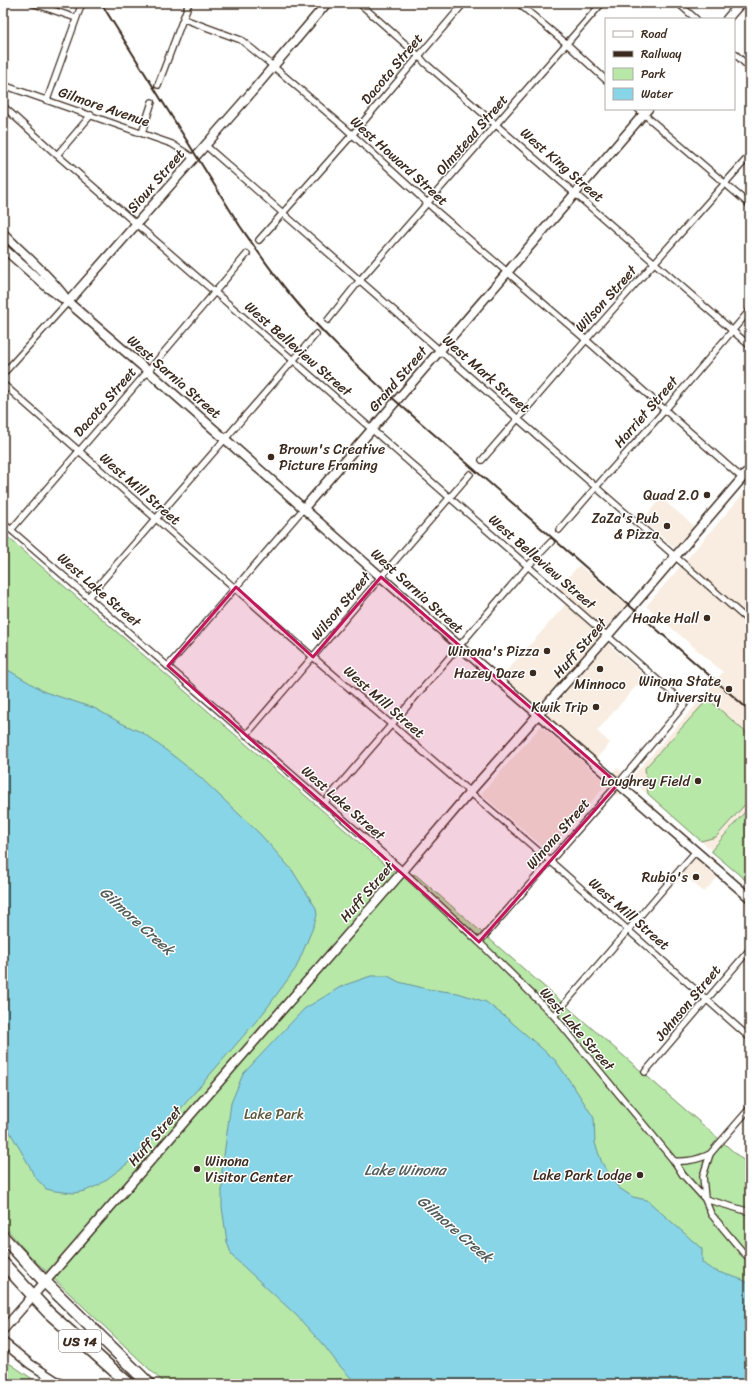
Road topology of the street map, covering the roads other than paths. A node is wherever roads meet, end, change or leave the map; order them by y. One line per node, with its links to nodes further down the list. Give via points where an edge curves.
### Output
1 (32, 3): 11 (street)
2 (82, 3): 11 (street)
3 (189, 3): 14 (street)
4 (327, 3): 18 (street, Sioux Street)
5 (359, 3): 17 (street, West King Street)
6 (464, 3): 17 (street, Dacota Street)
7 (518, 3): 15 (street)
8 (602, 3): 15 (street, Olmstead Street)
9 (678, 3): 12 (street)
10 (741, 3): 13 (street)
11 (76, 18): 23 (street)
12 (695, 18)
13 (728, 18)
14 (184, 19): 18 (street, West Howard Street, via 241,40); 22 (street)
15 (566, 44): 20 (street); 28 (street, Olmstead Street)
16 (735, 54): 19 (street)
17 (419, 56): 28 (street, West King Street); 30 (street, Dacota Street)
18 (272, 66): 30 (street, West Howard Street); 31 (street, Sioux Street)
19 (750, 68)
20 (605, 79)
21 (3, 85): 23 (street, Gilmore Avenue)
22 (158, 85)
23 (47, 100): 27 (street, Gilmore Avenue)
24 (152, 102): 29 (street)
25 (3, 106): 33 (street, West Belleview Street)
26 (643, 111): 35 (street); 36 (street, Grand Street)
27 (91, 115): 29 (street, Gilmore Avenue); 33 (street)
28 (498, 124): 36 (street, West King Street); 37 (street, Olmstead Street)
29 (142, 133): 34 (street, Gilmore Avenue, via 172,144)
30 (352, 135): 37 (street, West Howard Street); 39 (street, Dacota Street)
31 (205, 145): 34 (street, Sioux Street); 39 (street, West Mark Street)
32 (750, 154): 35 (street, Wilson Street)
33 (57, 155): 40 (street, West Belleview Street)
34 (193, 158): 40 (street, Sioux Street)
35 (724, 184): 38 (street); 45 (street, Wilson Street)
36 (575, 192): 45 (street, West King Street); 46 (street, Grand Street)
37 (428, 204): 46 (street, West Howard Street); 47 (street, Olmstead Street)
38 (750, 205)
39 (282, 213): 42 (street, Dacota Street); 47 (street, West Mark Street)
40 (137, 224): 48 (street, West Belleview Street); 49 (street, Sioux Street)
41 (3, 233): 49 (street, West Sarnia Street, via 53,283)
42 (259, 240)
43 (3, 248): 49 (street, West Sarnia Street, via 48,288)
44 (247, 254): 48 (street, Dacota Street)
45 (654, 262): 52 (street, West King Street); 54 (street, Wilson Street)
46 (507, 272): 54 (street, West Howard Street); 56 (street, Grand Street)
47 (360, 280): 51 (street, Olmstead Street); 56 (street, West Mark Street)
48 (215, 292): 57 (street, West Belleview Street); 58 (street, Dacota Street)
49 (68, 302): 58 (street, West Sarnia Street); 59 (street, Sioux Street)
50 (750, 310): 52 (street, Harriet Street)
51 (328, 320)
52 (732, 331): 55 (street, West King Street); 61 (street, Harriet Street)
53 (316, 334): 57 (street)
54 (586, 340): 61 (street, West Howard Street); 62 (street, Wilson Street)
55 (750, 346)
56 (440, 351): 62 (street, West Mark Street); 63 (street, Grand Street)
57 (294, 361): 63 (street, West Belleview Street); 64 (street)
58 (148, 371): 64 (street, West Sarnia Street); 65 (street, Dacota Street)
59 (3, 374)
60 (3, 384): 65 (street, West Mill Street)
61 (665, 410): 69 (street, West Howard Street); 70 (street, Harriet Street)
62 (518, 419): 66 (street, Wilson Street); 70 (street, West Mark Street)
63 (372, 430): 71 (street, West Belleview Street); 72 (street, Grand Street)
64 (225, 440): 72 (street, West Sarnia Street); 73 (street)
65 (78, 450): 73 (street, West Mill Street); 75 (street, Dacota Street)
66 (482, 460)
67 (750, 469): 69 (street, Huff Street)
68 (470, 474): 71 (street, Wilson Street)
69 (742, 478): 78 (street, Huff Street)
70 (596, 487): 76 (street, Harriet Street); 78 (street, West Mark Street)
71 (450, 499): 79 (street, West Belleview Street); 80 (street, Wilson Street)
72 (304, 508): 80 (street, West Sarnia Street); 81 (street, Grand Street)
73 (157, 519): 81 (street, West Mill Street); 82 (street)
74 (3, 523): 75 (street, West Lake Street)
75 (11, 530): 82 (street, West Lake Street)
76 (559, 530)
77 (551, 542): 79 (street)
78 (676, 556): 83 (street, West Mark Street); 84 (street, Huff Street)
79 (528, 566): 84 (street, West Belleview Street); 85 (street)
80 (381, 577): 85 (street, West Sarnia Street); 86 (street, Wilson Street)
81 (236, 587): 86 (street, West Mill Street); 87 (street, Grand Street)
82 (89, 596): 87 (street, West Lake Street)
83 (750, 622)
84 (608, 635): 88 (street, West Belleview Street); 89 (street, Huff Street)
85 (460, 646): 89 (street, West Sarnia Street); 90 (street)
86 (313, 657): 90 (street, West Mill Street); 91 (street, Wilson Street)
87 (168, 666): 91 (street, West Lake Street)
88 (685, 704): 92 (street, Winona Street)
89 (538, 715): 92 (street, West Sarnia Street); 93 (street, Huff Street)
90 (392, 724): 93 (street, West Mill Street); 94 (street)
91 (246, 735): 94 (street, West Lake Street)
92 (618, 784): 95 (street, West Sarnia Street); 96 (street, Winona Street)
93 (470, 792): 96 (street, West Mill Street); 97 (street, Huff Street)
94 (324, 803): 97 (street, West Lake Street)
95 (696, 851): 98 (street, West Sarnia Street); 99 (street)
96 (550, 861): 99 (street, West Mill Street); 100 (street, Winona Street)
97 (403, 871): 100 (street, West Lake Street); 114 (street, Huff Street)
98 (750, 898)
99 (628, 930): 102 (street, West Mill Street); 103 (street)
100 (480, 942): 103 (street, West Lake Street)
101 (750, 949): 102 (street, Johnson Street)
102 (706, 999): 104 (street, West Mill Street); 105 (street, Johnson Street)
103 (554, 1016): 108 (street, West Lake Street)
104 (750, 1038)
105 (645, 1072)
106 (750, 1108): 107 (street)
107 (710, 1154): 108 (street, via 687,1162); 109 (street, via 703,1176)
108 (674, 1161): 109 (street, West Lake Street)
109 (705, 1199): 110 (street); 112 (street, via 711,1214)
110 (750, 1212)
111 (3, 1237): 114 (highway, US 14)
112 (750, 1259)
113 (3, 1263): 115 (highway, US 14)
114 (45, 1282): 115 (street, Huff Street); 120 (highway, US 14)
115 (33, 1296): 116 (street, Huff Street); 119 (highway, US 14)
116 (3, 1330)
117 (3, 1342): 118 (street)
118 (61, 1384)
119 (129, 1384)
120 (149, 1384)

